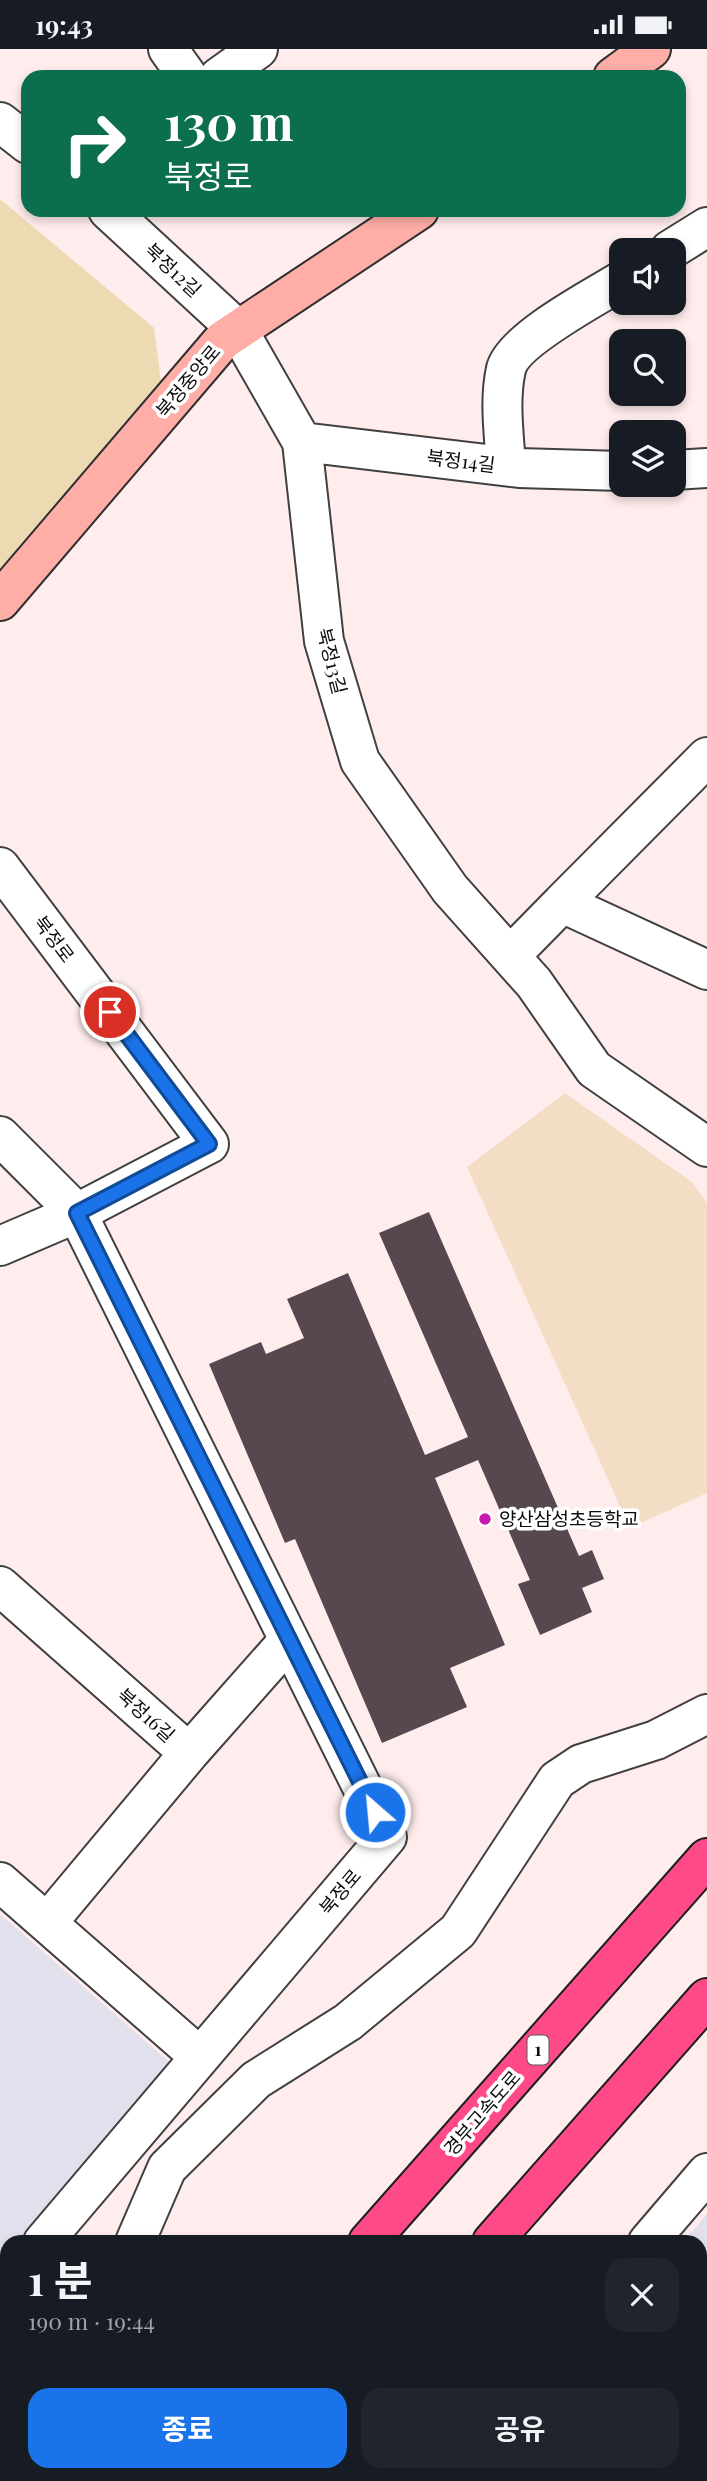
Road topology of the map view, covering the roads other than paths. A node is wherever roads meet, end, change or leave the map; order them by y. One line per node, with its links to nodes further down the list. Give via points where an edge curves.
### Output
1 (168, 49): 4 (street)
2 (258, 49): 5 (street)
3 (651, 49): 6 (street)
4 (183, 70)
5 (229, 70)
6 (622, 70)
7 (0, 122): 8 (street)
8 (21, 138)
9 (116, 217): 14 (street, 북정12길)
10 (408, 217): 14 (street, 북정중앙로)
11 (707, 227): 12 (street)
12 (686, 240)
13 (609, 289): 16 (street, via 530,338 507,365 503,396)
14 (238, 330): 15 (street, 북정13길); 20 (street, 북정중앙로, via 223,340)
15 (302, 442): 16 (street, 북정14길); 24 (street, 북정13길, via 324,641 360,761 450,889)
16 (506, 466): 19 (street, 북정14길)
17 (707, 468): 18 (street)
18 (686, 469)
19 (609, 470)
20 (0, 601)
21 (707, 757): 23 (street)
22 (3, 880): 28 (street, 북정로, via 209,1144)
23 (562, 903): 24 (street); 25 (street)
24 (510, 956): 27 (street, 북정13길, via 594,1069)
25 (707, 970)
26 (0, 1136): 28 (street)
27 (707, 1147)
28 (77, 1213): 29 (street); 31 (street, 북정로)
29 (0, 1246)
30 (0, 1586): 33 (street, 북정16길)
31 (289, 1640): 33 (street); 38 (street, 북정로, via 387,1837)
32 (707, 1714): 41 (street, via 656,1740 581,1764 557,1780 458,1931 348,2022 257,2080 167,2168)
33 (189, 1753): 36 (street, 북정16길)
34 (707, 1858): 42 (highway, 경부고속도로 / 1)
35 (0, 1882): 36 (street)
36 (47, 1923): 38 (street)
37 (707, 1998): 43 (highway)
38 (200, 2057): 40 (street, 북정로)
39 (707, 2173): 44 (street)
40 (49, 2235)
41 (138, 2235)
42 (374, 2235)
43 (498, 2235)
44 (654, 2235)

